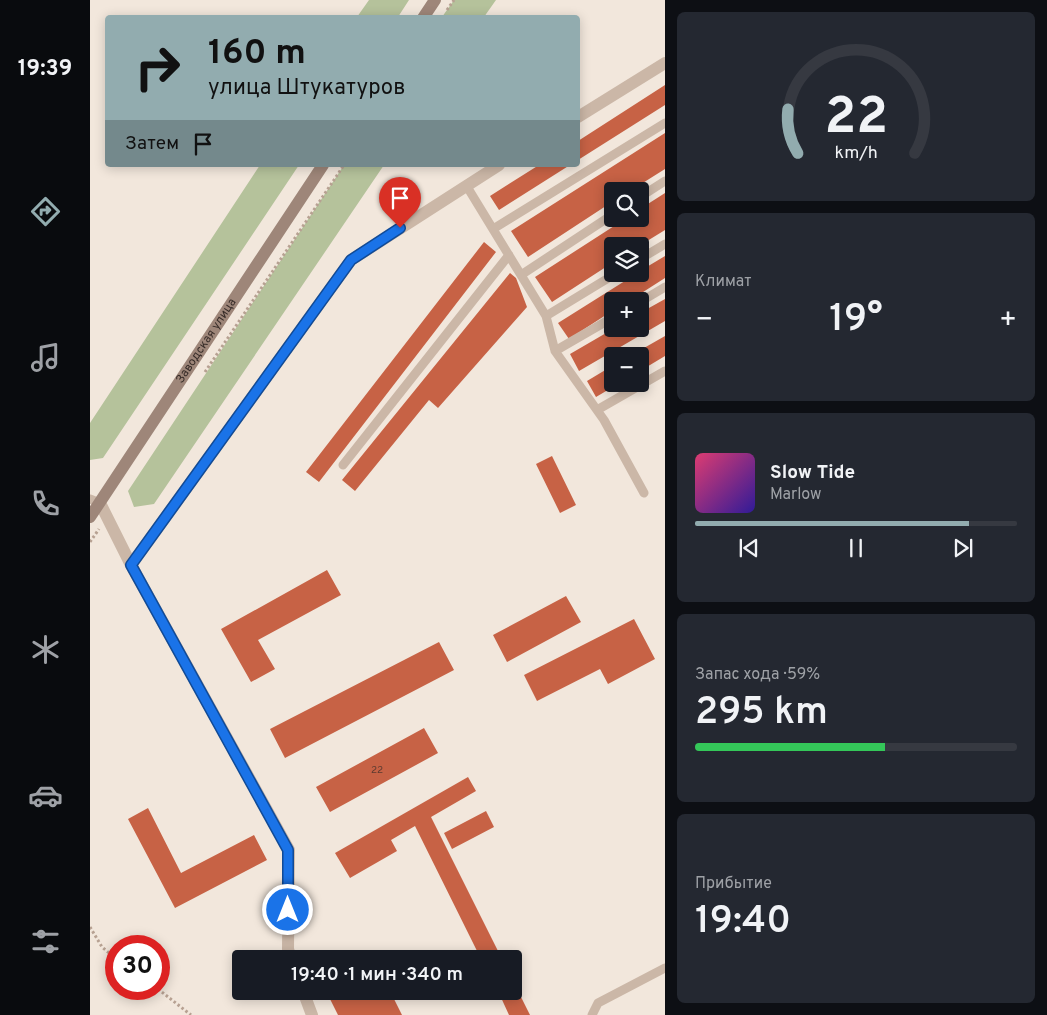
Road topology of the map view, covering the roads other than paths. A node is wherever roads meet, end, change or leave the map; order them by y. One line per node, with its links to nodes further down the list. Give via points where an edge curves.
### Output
1 (434, 0): 2 (street)
2 (425, 15)
3 (664, 63): 4 (street)
4 (580, 116)
5 (664, 123): 12 (lane)
6 (322, 167): 27 (street, Заводская улица)
7 (496, 167): 9 (street)
8 (664, 181): 10 (lane)
9 (466, 185): 12 (lane); 29 (street, via 351,260)
10 (649, 191)
11 (604, 220): 16 (lane)
12 (493, 229): 15 (lane)
13 (664, 244): 14 (lane)
14 (649, 253)
15 (509, 256): 16 (lane); 25 (lane)
16 (521, 275): 20 (lane)
17 (604, 281): 20 (lane)
18 (664, 287): 19 (lane)
19 (649, 296)
20 (546, 316): 22 (lane)
21 (604, 323): 22 (lane)
22 (555, 351): 24 (lane)
23 (664, 370): 24 (lane)
24 (597, 410): 26 (lane)
25 (343, 466)
26 (644, 493)
27 (95, 501): 28 (street, Заводская улица); 29 (street)
28 (90, 517)
29 (131, 565): 30 (street, via 288,850)
30 (288, 950)
31 (664, 968): 34 (lane, via 598,1003)
32 (306, 1000): 33 (street)
33 (312, 1015)
34 (592, 1015)

